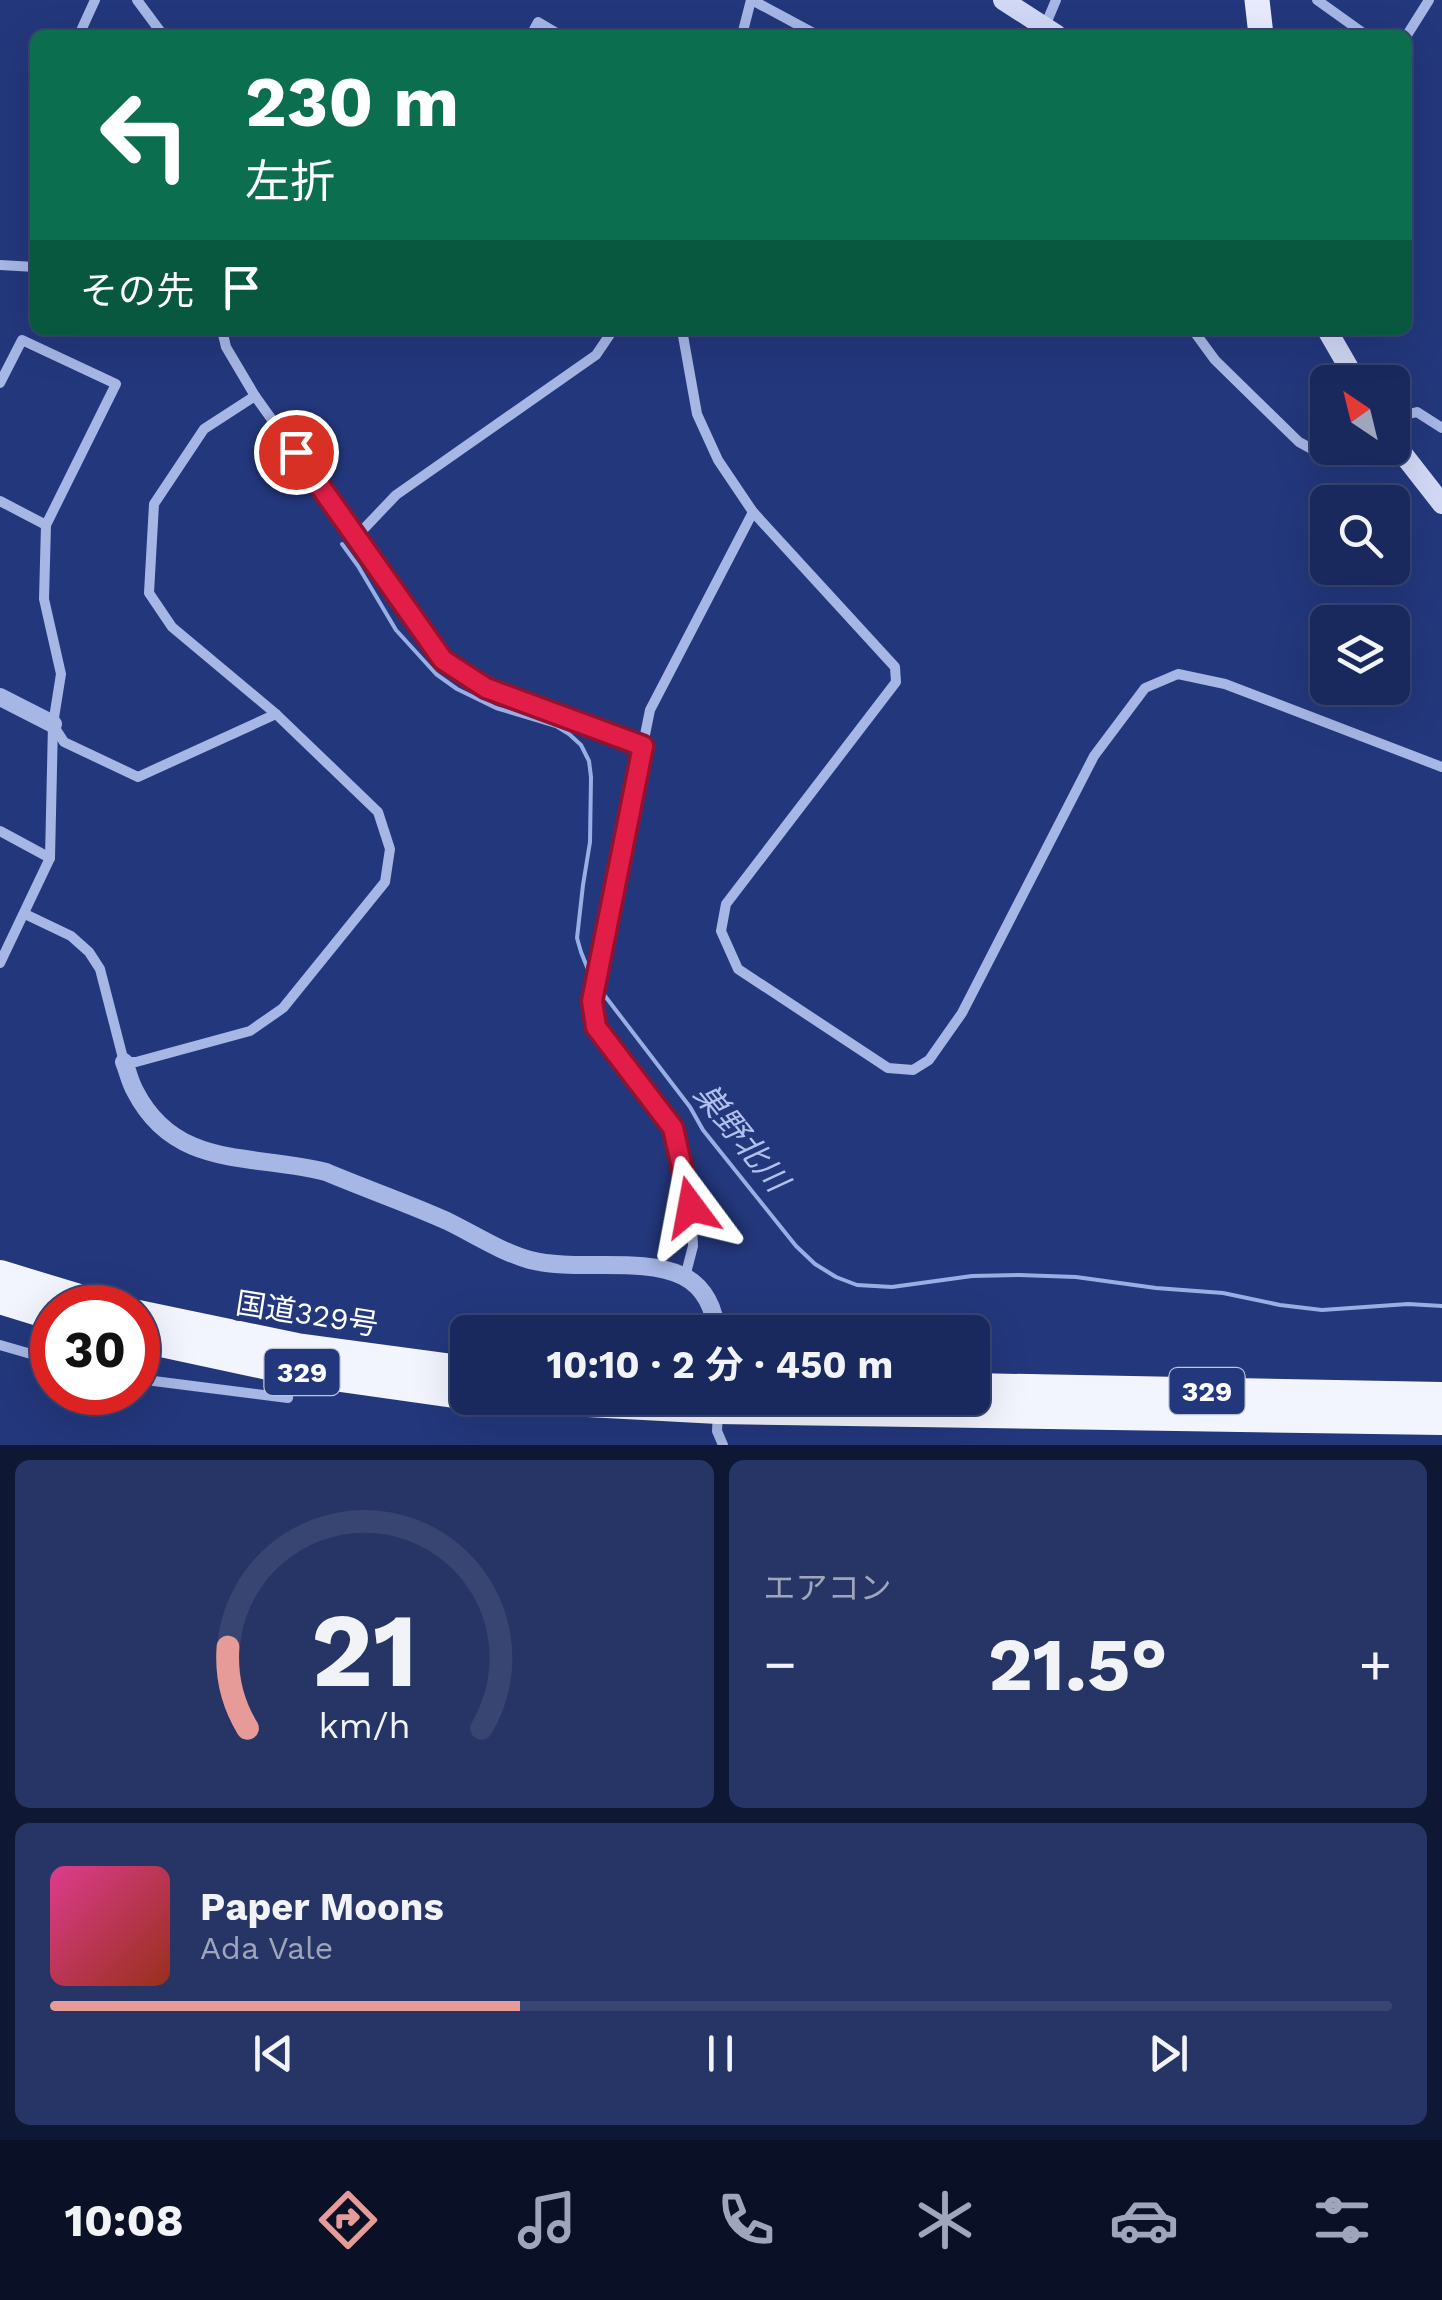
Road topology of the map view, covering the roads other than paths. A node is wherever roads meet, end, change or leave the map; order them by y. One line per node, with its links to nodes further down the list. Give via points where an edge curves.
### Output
1 (96, 0): 9 (street)
2 (137, 0): 10 (street)
3 (752, 0): 11 (street); 12 (street)
4 (1003, 0): 13 (main road)
5 (1056, 0): 14 (street)
6 (1257, 0): 15 (main road)
7 (1317, 0): 16 (street)
8 (1428, 0): 17 (street)
9 (81, 30)
10 (159, 30)
11 (743, 30)
12 (808, 30)
13 (1042, 30)
14 (1046, 30)
15 (1260, 30)
16 (1359, 30)
17 (1410, 30)
18 (0, 265): 19 (street)
19 (30, 267)
20 (223, 335): 27 (street)
21 (610, 335): 36 (street, via 596,355 396,495)
22 (683, 335): 34 (street, via 697,414)
23 (1197, 335): 30 (street)
24 (1330, 335): 25 (main road)
25 (1347, 365)
26 (0, 383): 35 (street, via 22,340 116,384)
27 (255, 396): 36 (street); 38 (street, via 204,430 154,504 149,593 172,627)
28 (1410, 414): 29 (street)
29 (1442, 428)
30 (1310, 448)
31 (1410, 464): 33 (main road)
32 (0, 501): 35 (street)
33 (1442, 504)
34 (753, 512): 40 (street, via 650,710); 41 (street, via 894,666 896,682 726,904 721,930 738,968 888,1068 913,1070 929,1060 962,1013 1094,756 1146,688 1178,674 1224,684)
35 (46, 525): 39 (street, via 44,599 61,674)
36 (356, 537): 40 (street, via 443,660 486,688)
37 (0, 697): 39 (street)
38 (276, 714): 39 (street, via 138,777 64,742); 46 (street, via 378,812 390,849 385,882 282,1008 250,1031)
39 (53, 724): 43 (street)
40 (643, 746): 48 (street, via 592,1001 596,1027 673,1128 691,1207)
41 (1442, 767)
42 (0, 831): 43 (street)
43 (50, 858): 44 (street)
44 (25, 914): 45 (street); 46 (street, via 89,952 100,969)
45 (0, 963)
46 (124, 1062): 48 (street, via 155,1118 206,1153 326,1172 530,1260)
47 (0, 1274): 49 (highway)
48 (686, 1277): 52 (street)
49 (36, 1285)
50 (0, 1300): 51 (highway)
51 (30, 1309)
52 (714, 1315)
53 (160, 1319): 57 (highway, 国道329号 / 329, via 297,1347)
54 (160, 1343): 58 (highway, 国道329号 / 329)
55 (0, 1344): 56 (street)
56 (30, 1353)
57 (450, 1368)
58 (292, 1371): 59 (street, via 288,1398); 61 (highway, 国道329号 / 329)
59 (160, 1382)
60 (990, 1387): 62 (highway, 329)
61 (450, 1393)
62 (1442, 1396)
63 (990, 1410): 65 (highway, 329)
64 (718, 1415): 66 (street)
65 (1442, 1421)
66 (722, 1445)

